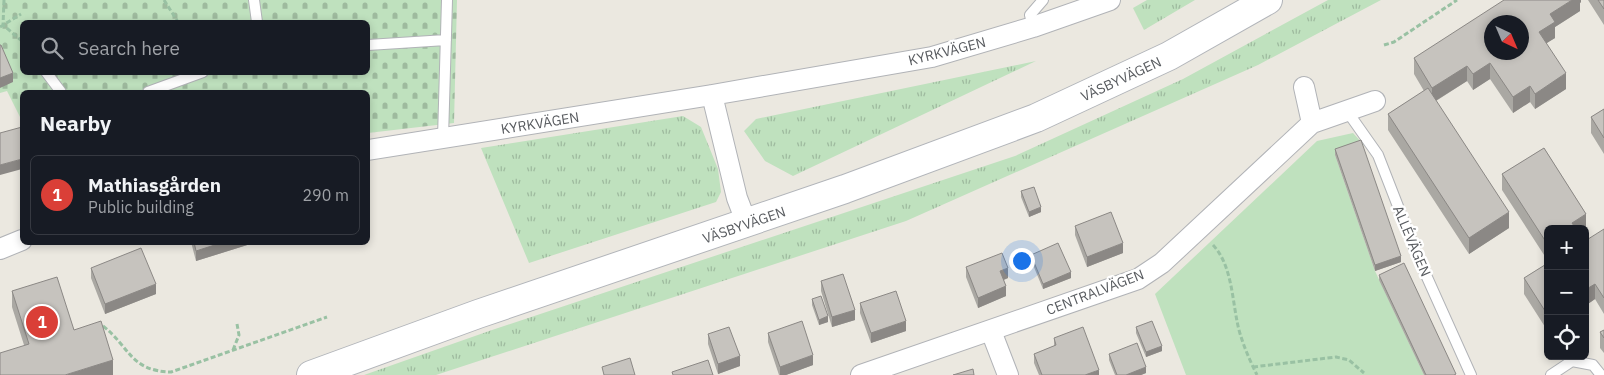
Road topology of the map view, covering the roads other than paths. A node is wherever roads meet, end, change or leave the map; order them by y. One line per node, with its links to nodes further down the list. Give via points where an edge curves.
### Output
1 (254, 0): 6 (lane)
2 (448, 0): 8 (lane)
3 (1043, 0): 7 (lane, via 1030,15)
4 (1110, 0): 7 (street, KYRKVÄGEN)
5 (1268, 0): 21 (main road, VÄSBYVÄGEN, via 1169,56 1036,118)
6 (257, 20)
7 (1033, 27): 15 (street, KYRKVÄGEN, via 932,57)
8 (446, 40): 9 (lane); 19 (lane)
9 (370, 45)
10 (48, 75): 13 (lane)
11 (195, 75): 14 (lane)
12 (1304, 87): 18 (street)
13 (60, 90)
14 (154, 90)
15 (712, 95): 19 (street, KYRKVÄGEN); 21 (street, via 737,198)
16 (1374, 101): 17 (street, CENTRALVÄGEN)
17 (1346, 111): 18 (street, CENTRALVÄGEN); 28 (lane, ALLÉVÄGEN, via 1378,155 1417,254)
18 (1312, 123): 24 (street, CENTRALVÄGEN, via 1162,263 1138,279)
19 (443, 138): 20 (street, KYRKVÄGEN)
20 (370, 150)
21 (747, 224): 25 (main road, VÄSBYVÄGEN, via 478,314)
22 (20, 241): 23 (street)
23 (0, 249)
24 (991, 331): 26 (street, CENTRALVÄGEN); 27 (street)
25 (311, 375)
26 (861, 375)
27 (1008, 375)
28 (1471, 375)
29 (1551, 375): 30 (lane, via 1572,361 1593,365)
30 (1601, 375)

